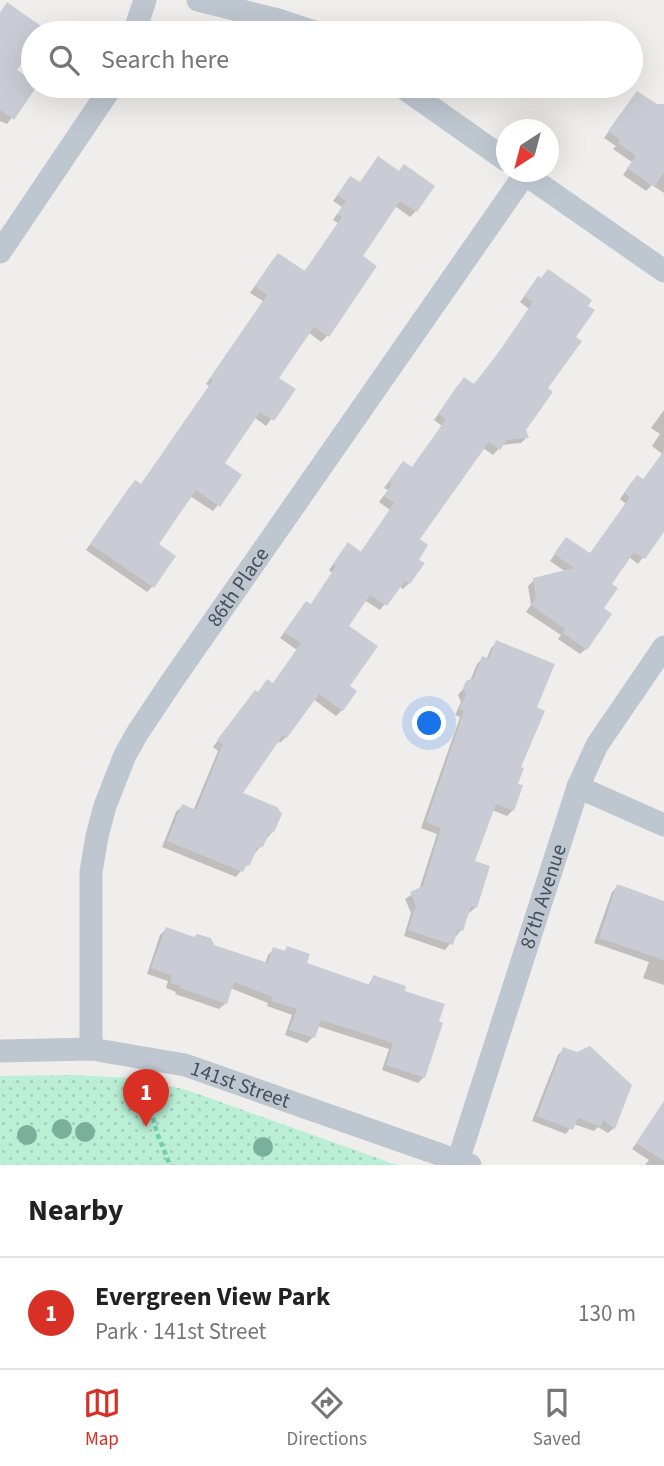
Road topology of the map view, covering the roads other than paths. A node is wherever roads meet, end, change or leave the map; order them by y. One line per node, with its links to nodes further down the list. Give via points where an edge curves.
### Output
1 (145, 0): 3 (street)
2 (198, 0): 4 (street)
3 (138, 21)
4 (281, 21)
5 (104, 98): 10 (street)
6 (418, 98): 7 (street)
7 (496, 153)
8 (518, 182): 15 (street, 86th Place, via 125,755 105,806 91,872)
9 (537, 182): 11 (street)
10 (0, 252)
11 (664, 271)
12 (664, 647): 13 (street, 87th Avenue, via 597,745)
13 (578, 787): 14 (street); 17 (street, 87th Avenue)
14 (664, 825)
15 (91, 1049): 16 (street, 141st Street); 17 (street, 141st Street, via 185,1065)
16 (0, 1051)
17 (464, 1163)

